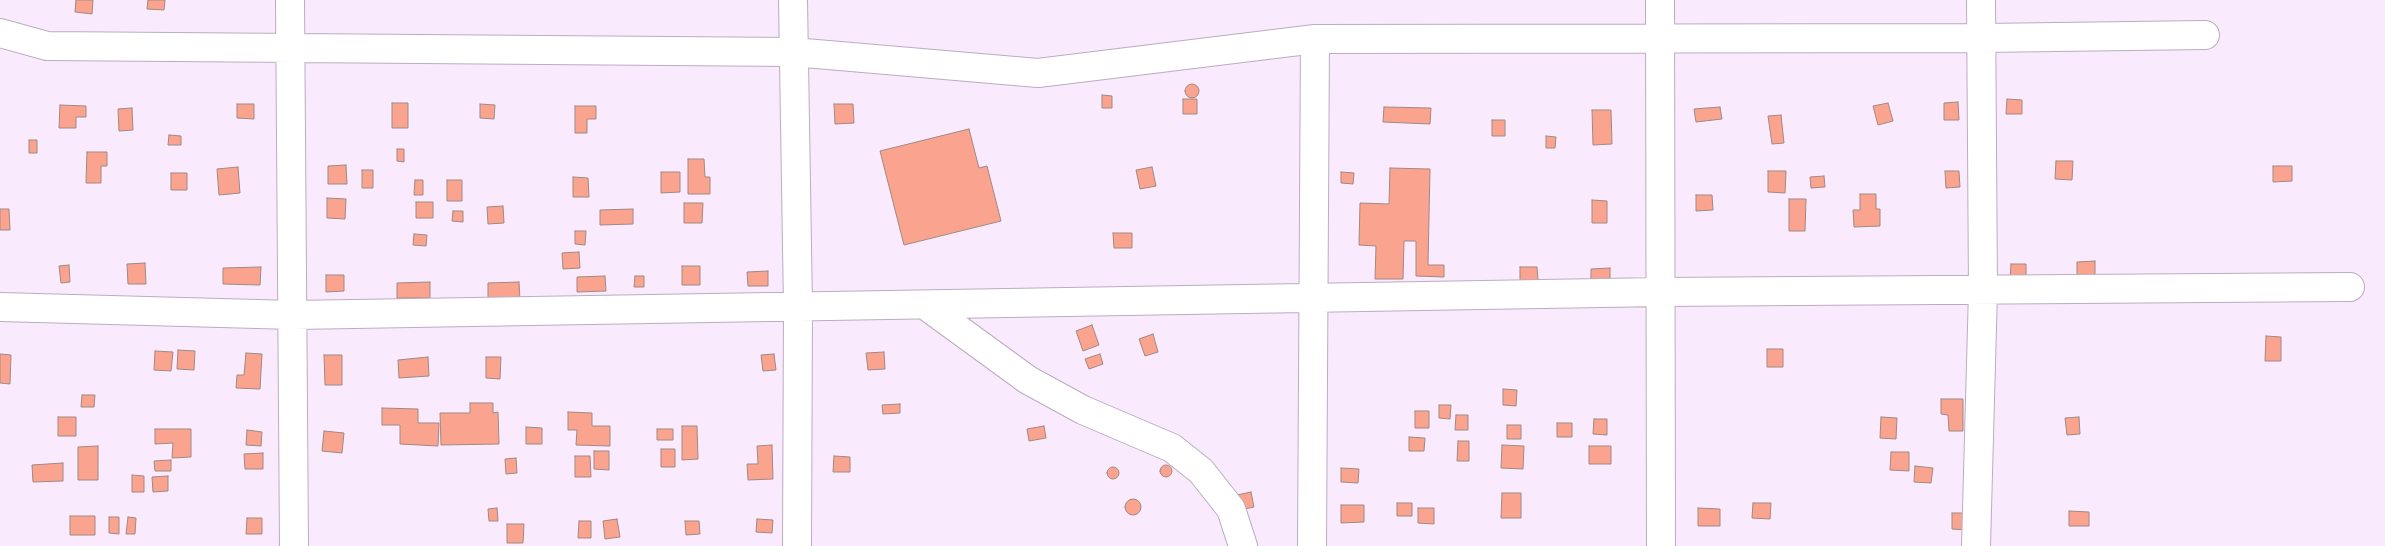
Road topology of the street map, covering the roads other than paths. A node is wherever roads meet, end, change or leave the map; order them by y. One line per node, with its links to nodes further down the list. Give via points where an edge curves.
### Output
1 (290, 0): 10 (street)
2 (792, 0): 11 (street)
3 (1660, 0): 9 (street)
4 (1981, 0): 7 (street)
5 (0, 33): 10 (street, via 46,46)
6 (2205, 35): 7 (street)
7 (1982, 38): 9 (street); 13 (street)
8 (1315, 39): 9 (street); 11 (street, via 1038,73); 15 (street)
9 (1661, 39): 14 (street)
10 (291, 49): 11 (street); 19 (street)
11 (793, 52): 18 (street)
12 (2350, 287): 13 (street)
13 (1983, 291): 14 (street); 25 (street)
14 (1661, 292): 15 (street); 24 (street)
15 (1313, 298): 16 (street); 23 (street)
16 (925, 305): 18 (street); 22 (street, via 1028,380 1083,410 1172,448 1201,471 1231,509)
17 (0, 307): 19 (street)
18 (798, 307): 19 (street); 21 (street)
19 (294, 315): 20 (street)
20 (294, 546)
21 (797, 546)
22 (1243, 546)
23 (1312, 546)
24 (1660, 546)
25 (1976, 546)

